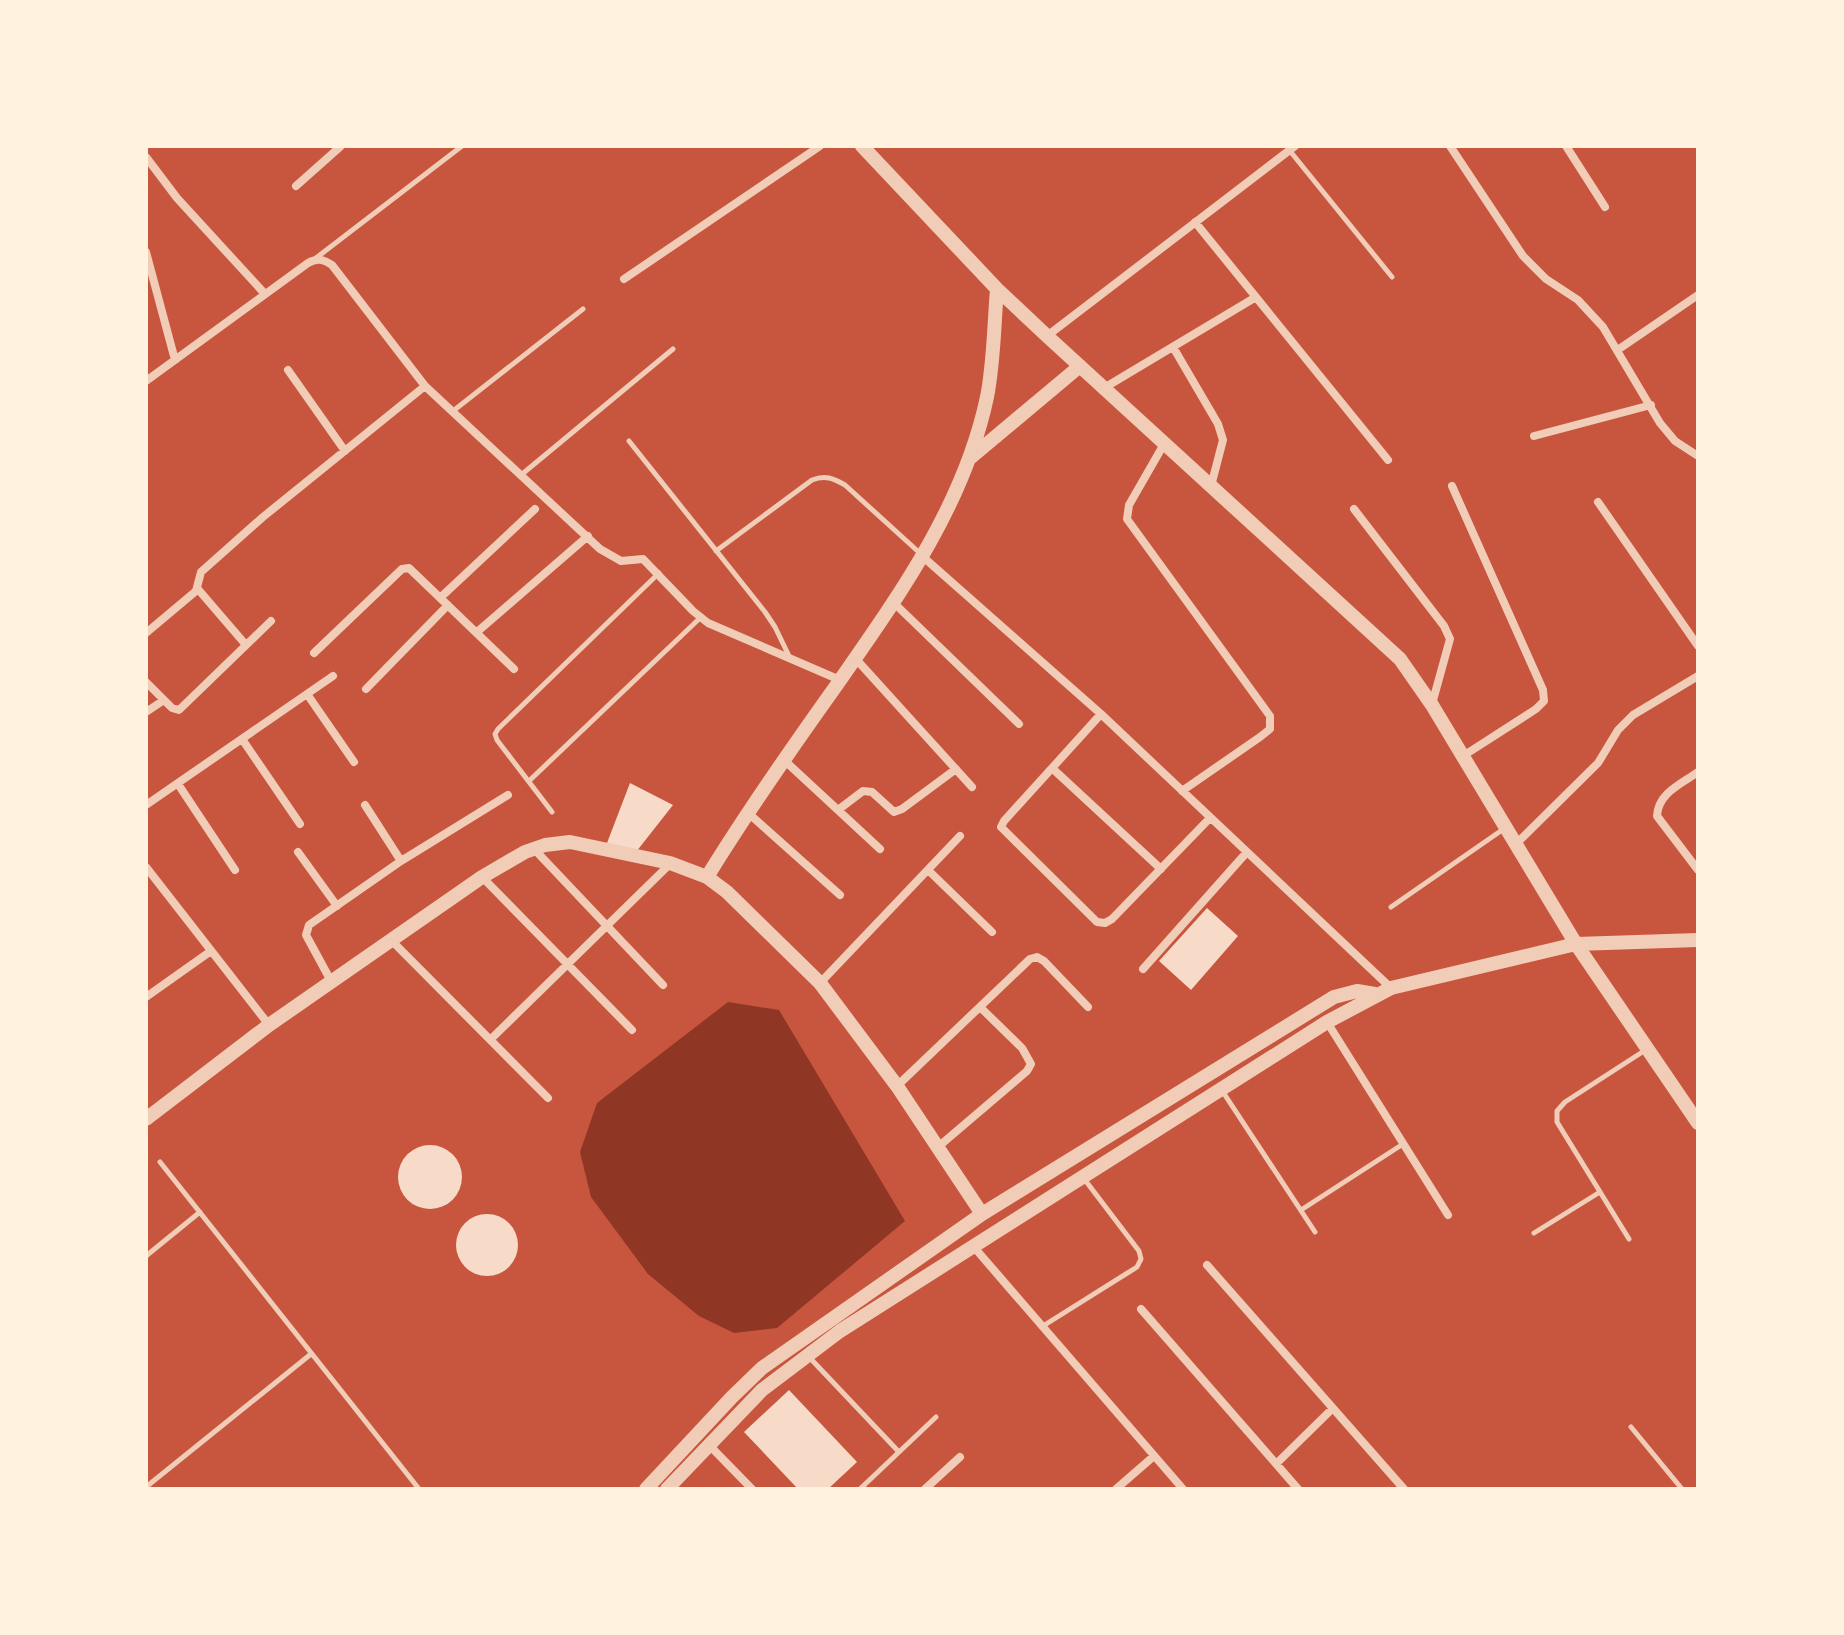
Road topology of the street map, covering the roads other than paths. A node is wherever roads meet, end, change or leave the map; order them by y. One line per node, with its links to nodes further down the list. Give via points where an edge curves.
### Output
1 (341, 146): 9 (street)
2 (462, 146): 13 (lane)
3 (820, 146): 15 (street)
4 (862, 146): 16 (street)
5 (1450, 146): 24 (street, via 1523,256 1578,300)
6 (1566, 146): 10 (street)
7 (1292, 148): 11 (street); 14 (lane)
8 (146, 157): 17 (street)
9 (296, 186)
10 (1605, 207)
11 (1195, 222): 19 (street); 21 (street)
12 (146, 252): 25 (street)
13 (316, 259): 17 (street); 29 (street, via 332,265)
14 (1392, 277)
15 (624, 279)
16 (997, 289): 21 (street); 38 (street, via 987,396)
17 (265, 294): 25 (street)
18 (1698, 295): 24 (street)
19 (1256, 297): 22 (street); 39 (street)
20 (583, 309): 32 (lane)
21 (1047, 336): 26 (street)
22 (1173, 347): 30 (street); 42 (street, via 1223,440)
23 (673, 349): 40 (lane)
24 (1619, 349): 31 (street)
25 (175, 360): 28 (street)
26 (1080, 366): 30 (street); 38 (street)
27 (288, 370): 36 (street)
28 (146, 381)
29 (425, 386): 32 (street); 36 (street)
30 (1104, 388): 35 (street)
31 (1651, 405): 33 (street); 37 (street, via 1675,441)
32 (452, 412): 40 (street)
33 (1534, 436)
34 (629, 441): 47 (lane)
35 (1164, 444): 42 (street); 85 (street, via 1129,505 1127,519 1270,716 1270,729)
36 (345, 451): 50 (street, via 201,572)
37 (1698, 456)
38 (969, 459): 48 (street)
39 (1388, 460)
40 (521, 475): 46 (street)
41 (1452, 486): 76 (street, via 1544,701)
42 (1211, 487): 71 (street, via 1400,659)
43 (1598, 502): 59 (street)
44 (535, 509): 51 (street)
45 (1354, 509): 71 (street, via 1435,611 1450,639)
46 (588, 536): 49 (street, via 612,558 643,559); 56 (street)
47 (716, 551): 48 (lane, via 822,476 845,485); 62 (lane, via 775,627)
48 (922, 556): 52 (street); 73 (street)
49 (659, 573): 54 (street); 82 (lane, via 498,729 497,740)
50 (197, 588): 57 (street); 58 (street)
51 (441, 597): 53 (street); 60 (street, via 409,568 402,569)
52 (893, 602): 61 (street); 74 (street)
53 (448, 605): 56 (street); 68 (street)
54 (701, 618): 62 (street); 82 (lane)
55 (271, 621): 58 (street)
56 (477, 632): 63 (street)
57 (146, 633)
58 (246, 645): 70 (street, via 179,710)
59 (1698, 646)
60 (314, 653)
61 (855, 658): 66 (street); 79 (street)
62 (791, 659): 66 (street)
63 (514, 669)
64 (333, 676): 69 (street)
65 (1698, 676): 96 (street, via 1633,715 1598,763)
66 (840, 680): 77 (street)
67 (146, 682): 70 (street)
68 (366, 689)
69 (307, 694): 75 (street); 78 (street)
70 (164, 700): 72 (street)
71 (1432, 705): 76 (street)
72 (146, 712)
73 (1101, 714): 80 (street); 85 (street)
74 (1019, 724)
75 (242, 739): 83 (street); 93 (street)
76 (1463, 756): 94 (street)
77 (784, 760): 89 (street); 91 (street)
78 (354, 762)
79 (956, 769): 84 (street); 89 (street, via 894,812 872,792 863,791)
80 (1053, 769): 104 (street); 104 (street, via 1001,827 1097,922 1112,919)
81 (1698, 772): 107 (street, via 1657,805 1657,816)
82 (529, 781): 90 (lane)
83 (178, 784): 87 (street); 105 (street)
84 (972, 787)
85 (1182, 791): 92 (street)
86 (508, 795): 101 (street)
87 (146, 805)
88 (365, 805): 101 (street)
89 (838, 810): 98 (street)
90 (552, 812)
91 (747, 812): 109 (street); 110 (street)
92 (1210, 818): 100 (street); 104 (street)
93 (300, 824)
94 (1506, 828): 96 (street); 112 (lane)
95 (960, 836): 106 (street)
96 (1516, 844): 117 (street)
97 (534, 848): 102 (street, via 570,842); 108 (street); 113 (street)
98 (880, 849)
99 (298, 852): 111 (street)
100 (1247, 852): 120 (street); 124 (street)
101 (401, 861): 111 (street)
102 (670, 863): 109 (street); 113 (street)
103 (146, 867): 118 (street)
104 (1161, 869)
105 (235, 870)
106 (928, 870): 114 (street); 122 (street)
107 (1698, 870)
108 (482, 877): 115 (street); 119 (street)
109 (707, 877): 122 (street)
110 (840, 895)
111 (337, 906): 121 (street, via 305,932)
112 (1391, 907)
113 (607, 926): 119 (street); 123 (street)
114 (992, 932)
115 (391, 939): 121 (street); 132 (street)
116 (1698, 940): 117 (street)
117 (1576, 944): 124 (street); 133 (street)
118 (211, 951): 126 (street); 130 (street)
119 (566, 966): 131 (street); 132 (street)
120 (1143, 969)
121 (331, 981): 130 (street)
122 (820, 983): 134 (street)
123 (663, 985)
124 (1391, 988): 125 (street)
125 (1375, 994): 129 (street); 146 (street, via 1357,991 1334,997)
126 (146, 997)
127 (980, 1007): 128 (street, via 1037,957); 134 (street); 140 (street, via 1031,1064)
128 (1088, 1007)
129 (1327, 1022): 135 (street); 139 (street)
130 (269, 1025): 137 (street)
131 (632, 1030)
132 (491, 1039): 136 (street)
133 (1647, 1049): 138 (street); 143 (lane, via 1557,1111 1557,1122)
134 (897, 1086): 140 (street)
135 (1221, 1089): 142 (street); 144 (lane)
136 (548, 1098)
137 (146, 1119)
138 (1698, 1123)
139 (1403, 1144): 144 (lane); 147 (street)
140 (938, 1147): 146 (street)
141 (160, 1162): 145 (lane)
142 (1082, 1177): 151 (street); 155 (lane, via 1141,1259 1137,1267)
143 (1600, 1192): 149 (lane); 150 (lane)
144 (1301, 1210): 148 (lane)
145 (200, 1212): 152 (lane); 156 (lane)
146 (982, 1214): 168 (street, via 762,1368)
147 (1448, 1215)
148 (1315, 1232)
149 (1534, 1233)
150 (1629, 1239)
151 (973, 1246): 155 (street); 157 (street)
152 (146, 1256)
153 (1207, 1265): 158 (street)
154 (1141, 1309): 165 (street)
155 (1042, 1326): 163 (street)
156 (311, 1354): 166 (lane); 167 (lane)
157 (807, 1356): 161 (street, via 762,1390); 162 (lane)
158 (1333, 1408): 165 (street); 176 (street)
159 (936, 1417): 162 (lane)
160 (1631, 1427): 177 (lane)
161 (709, 1445): 169 (street); 170 (street)
162 (899, 1452): 171 (lane)
163 (1154, 1456): 173 (street); 174 (street)
164 (960, 1457): 172 (street)
165 (1274, 1461): 175 (street)
166 (146, 1487)
167 (419, 1489)
168 (646, 1489)
169 (667, 1489)
170 (752, 1489)
171 (860, 1489)
172 (925, 1489)
173 (1116, 1489)
174 (1183, 1489)
175 (1298, 1489)
176 (1404, 1489)
177 (1682, 1489)

